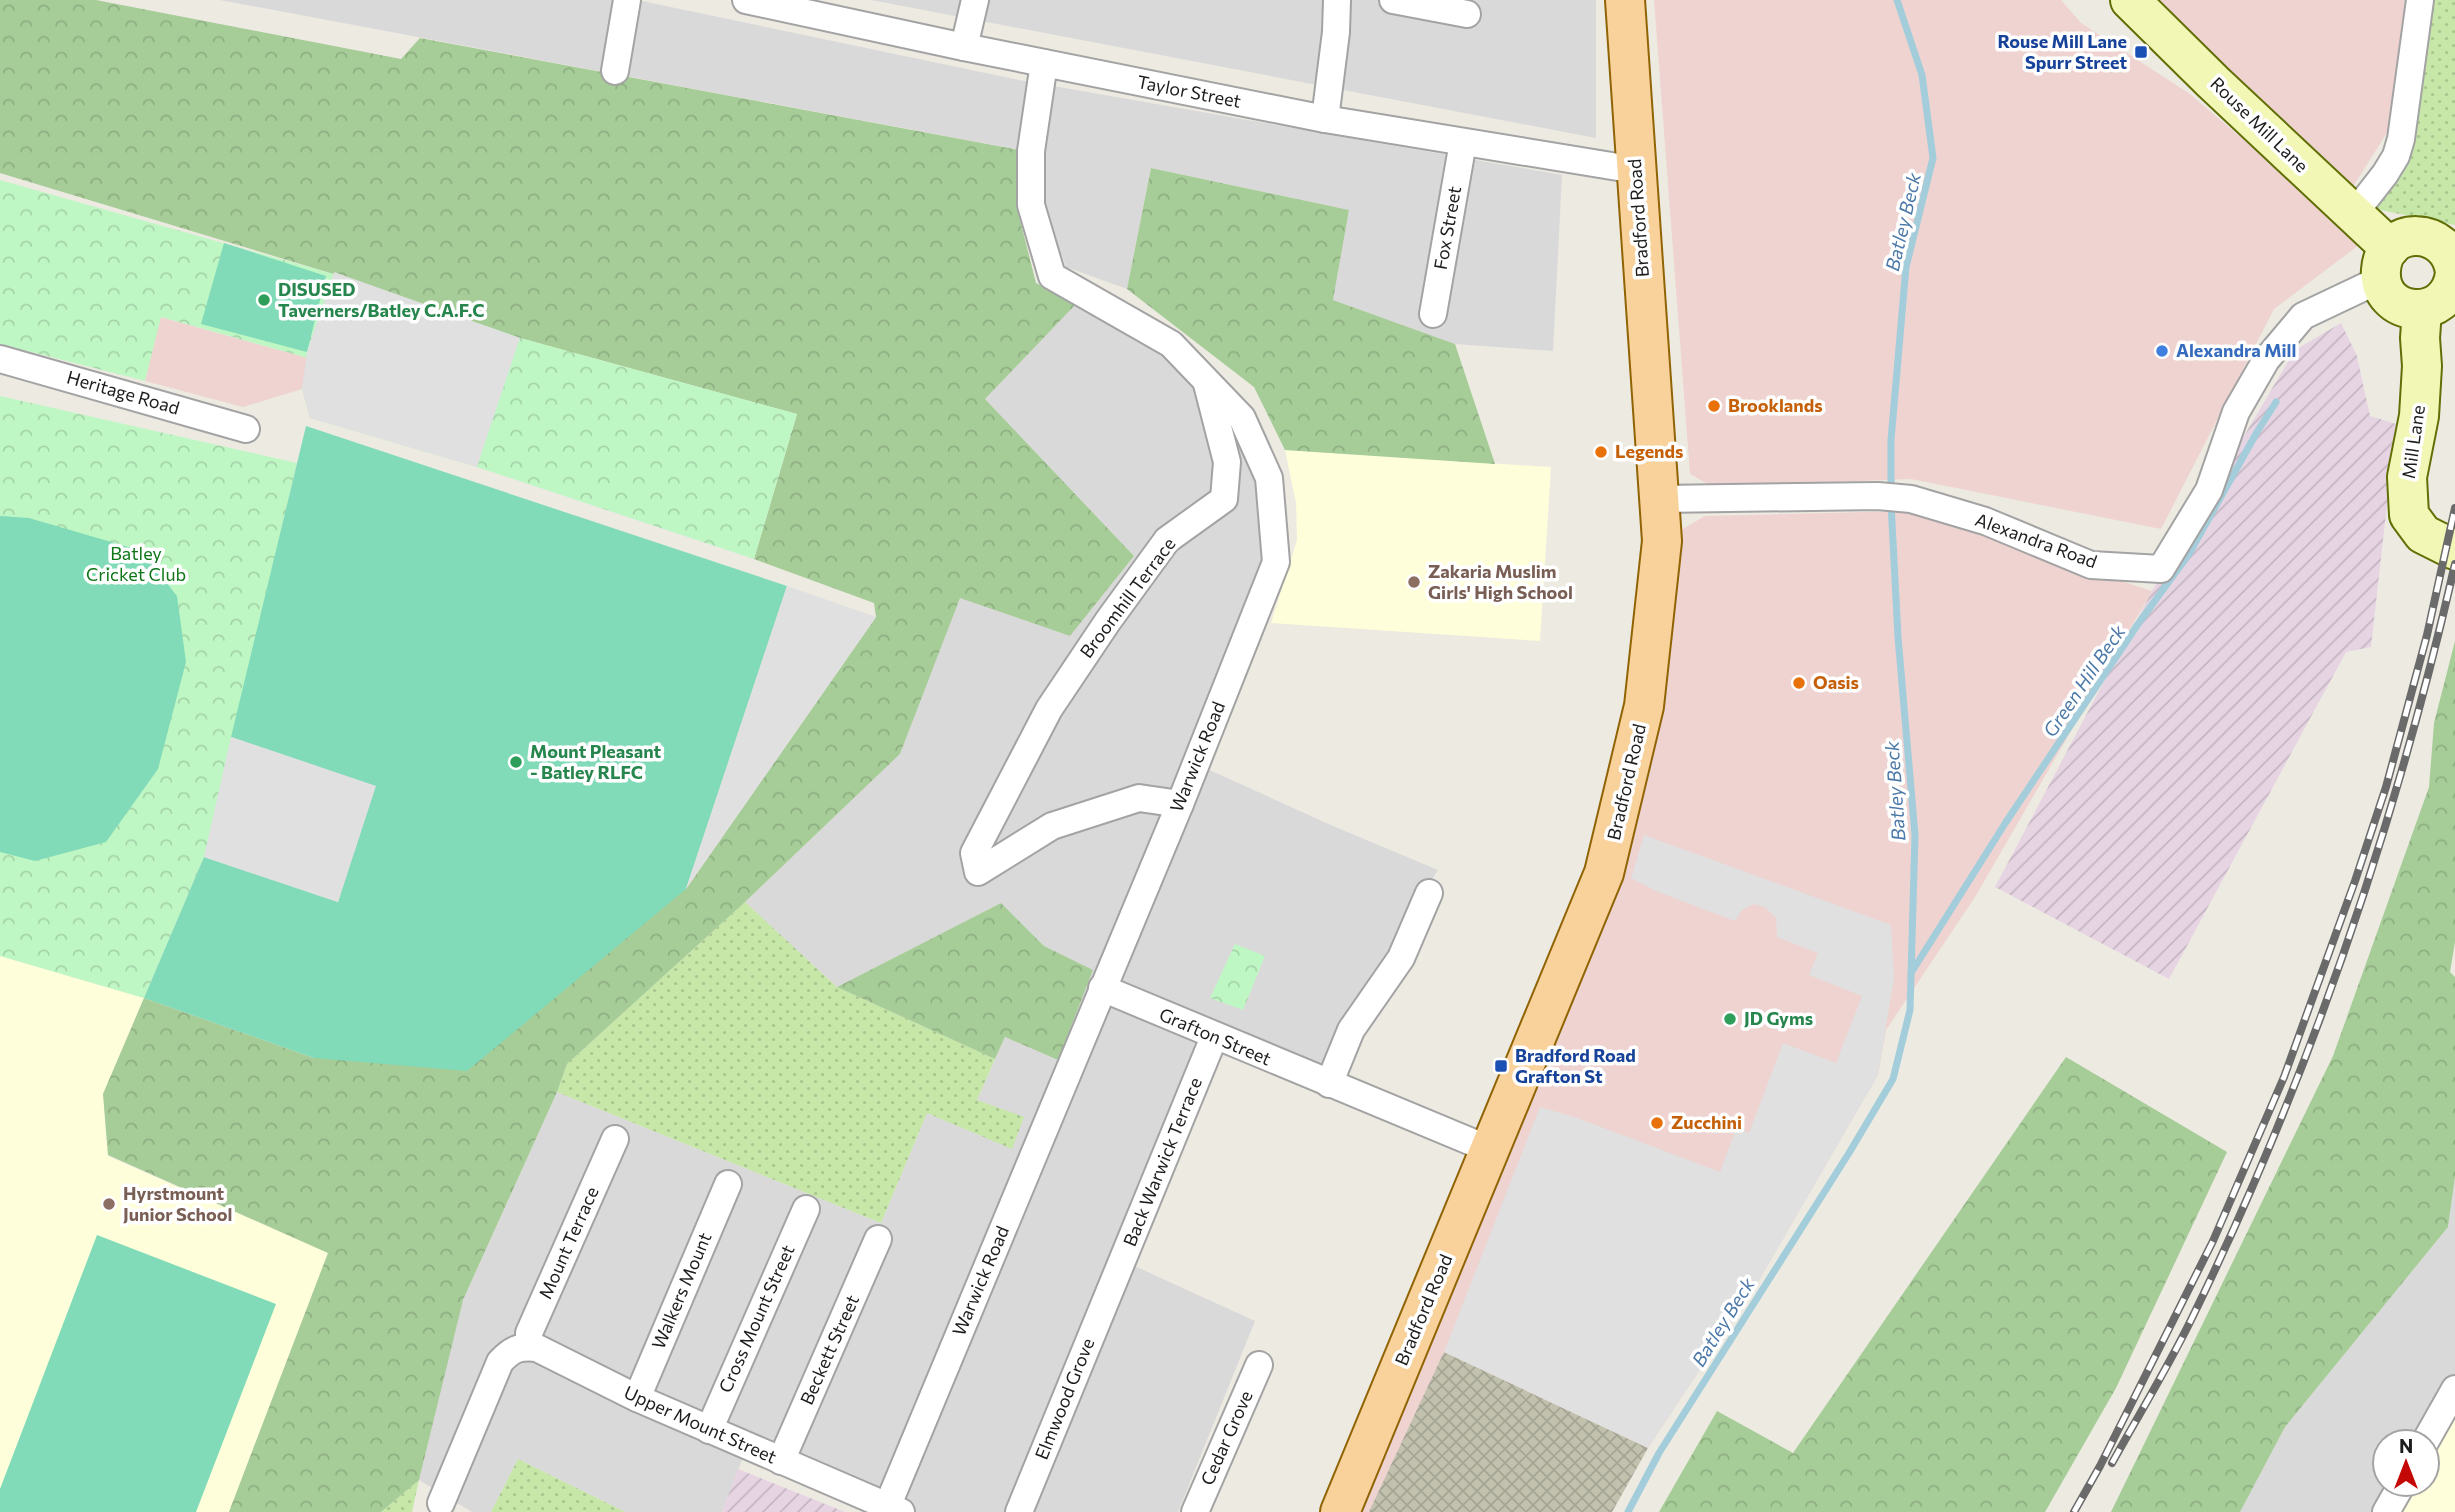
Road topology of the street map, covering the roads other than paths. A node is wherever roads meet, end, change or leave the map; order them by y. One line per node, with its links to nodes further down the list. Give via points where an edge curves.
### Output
1 (627, 0): 12 (street)
2 (746, 0): 10 (street, Taylor Street)
3 (975, 0): 10 (street)
4 (1337, 0): 13 (street)
5 (1393, 0): 9 (street)
6 (1625, 0): 15 (main road, Bradford Road)
7 (2130, 0): 16 (main road, Rouse Mill Lane)
8 (2420, 0): 16 (street, via 2396,156)
9 (1467, 14)
10 (964, 47): 11 (street, Taylor Street)
11 (1044, 63): 13 (street, Taylor Street); 21 (street, Warwick Road, via 1031,152 1031,205 1052,276 1171,344)
12 (615, 71)
13 (1325, 119): 14 (street, Taylor Street)
14 (1463, 142): 15 (street, Taylor Street); 19 (street, Fox Street)
15 (1636, 170): 23 (main road, Bradford Road)
16 (2353, 215): 17 (main road, Rouse Mill Lane)
17 (2386, 264): 18 (main road, via 2385,290 2400,305); 18 (main road, via 2399,240 2432,239 2449,253); 23 (street, Alexandra Road, via 2303,316 2266,360 2235,412 2209,490 2161,569 2091,565 1985,521 1911,499)
18 (2449, 281): 24 (main road, Mill Lane, via 2420,338 2419,416 2407,477 2409,515 2423,534)
19 (1433, 314)
20 (0, 359): 22 (street, Heritage Road)
21 (1206, 379): 25 (street, Warwick Road, via 1242,418 1269,478 1276,562); 25 (street, Broomhill Terrace, via 1227,462 1224,499 1167,540 1049,709 974,853 978,872 1052,826 1139,798)
22 (246, 429)
23 (1660, 499): 31 (main road, Bradford Road, via 1661,541 1644,706 1611,849)
24 (2455, 550)
25 (1180, 804): 27 (street, Warwick Road)
26 (1429, 893): 29 (street, via 1401,958 1351,1030)
27 (1102, 988): 28 (street, Grafton Street); 44 (street, Warwick Road)
28 (1214, 1037): 29 (street, Grafton Street); 35 (street, Back Warwick Terrace)
29 (1329, 1084): 31 (street, Grafton Street)
30 (621, 1143): 36 (street, Mount Terrace, via 529,1333)
31 (1491, 1150): 47 (main road, Bradford Road)
32 (727, 1184): 39 (street, Walkers Mount)
33 (806, 1209): 41 (street, Cross Mount Street)
34 (878, 1239): 42 (street, Beckett Street)
35 (1112, 1287): 45 (street, Elmwood Grove)
36 (526, 1348): 39 (street, Upper Mount Street); 43 (street, via 500,1362)
37 (1259, 1365): 46 (street, Cedar Grove)
38 (2455, 1389): 40 (street)
39 (637, 1398): 41 (street, Upper Mount Street)
40 (2434, 1428)
41 (709, 1430): 42 (street, Upper Mount Street)
42 (781, 1461): 44 (street, Upper Mount Street)
43 (441, 1503)
44 (891, 1510)
45 (1019, 1512)
46 (1195, 1512)
47 (1340, 1512)

